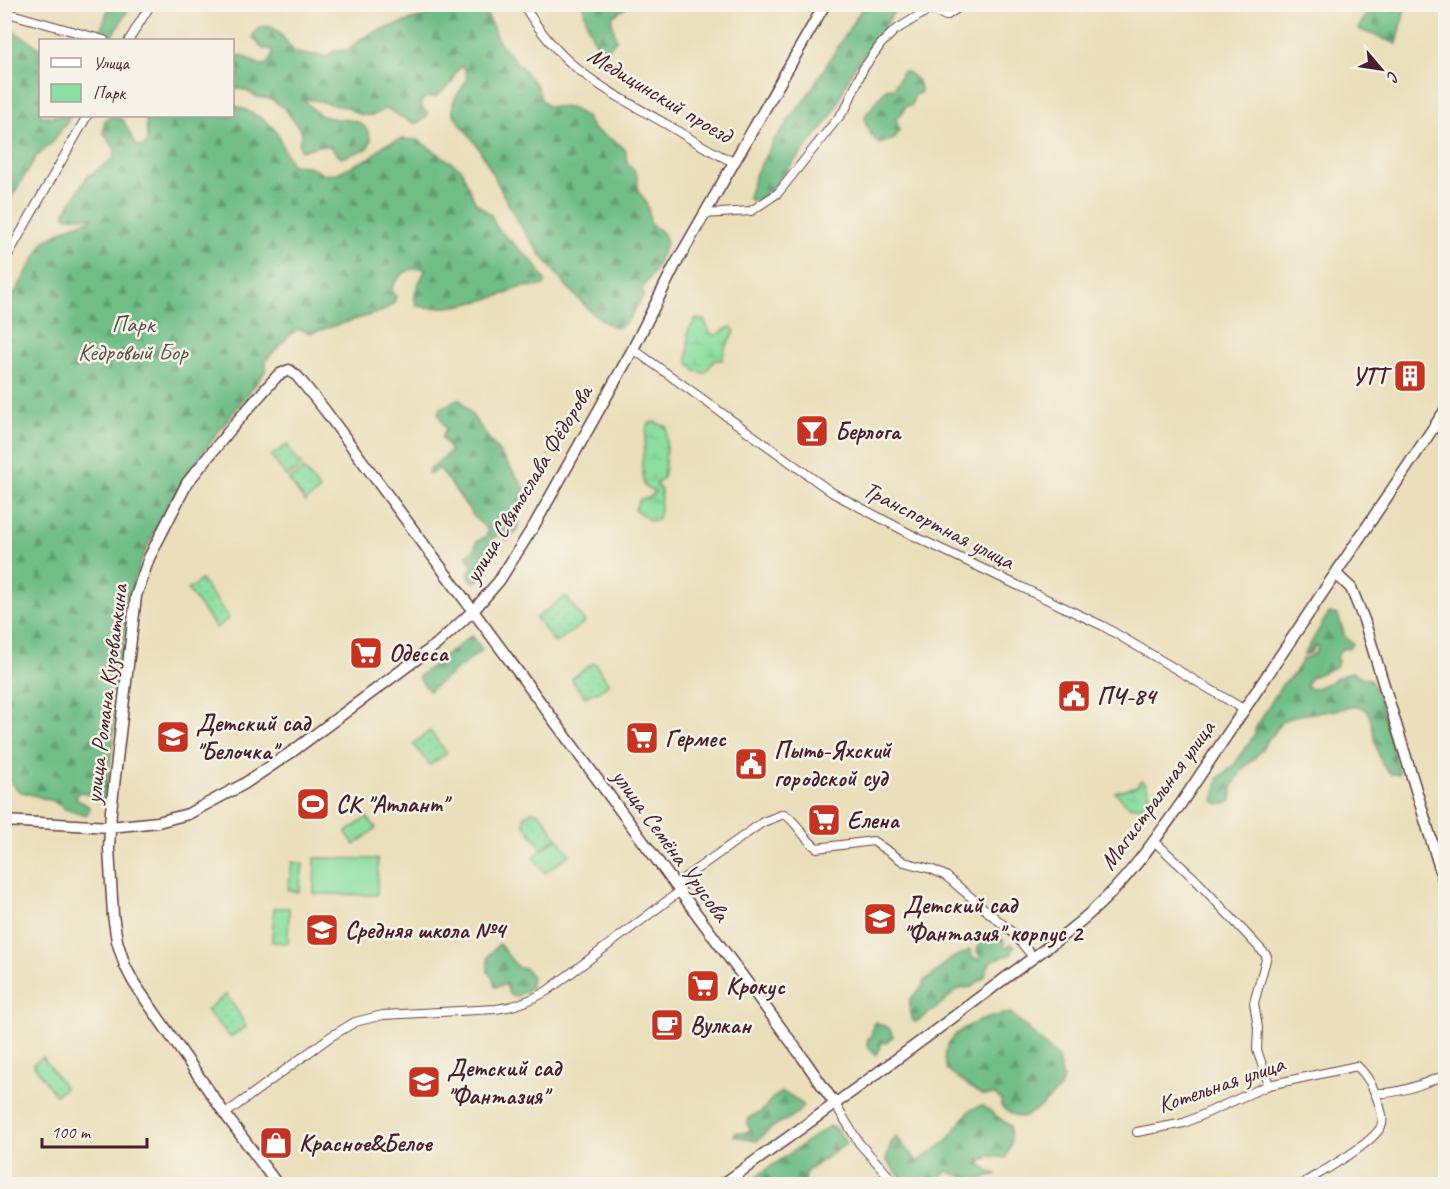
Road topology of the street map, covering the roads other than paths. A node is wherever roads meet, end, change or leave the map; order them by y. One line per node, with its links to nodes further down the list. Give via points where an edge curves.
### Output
1 (151, 4): 7 (street)
2 (523, 4): 9 (street, Медицинский проезд, via 551,46 583,74)
3 (825, 4): 9 (street, улица Святослава Фёдорова)
4 (964, 4): 10 (street, via 946,16 928,10 881,44 860,75 846,108 778,193 752,211)
5 (4, 12): 6 (street)
6 (100, 39)
7 (130, 39)
8 (86, 117): 11 (street)
9 (734, 162): 10 (street, улица Святослава Фёдорова)
10 (704, 214): 12 (street, улица Святослава Фёдорова)
11 (4, 262)
12 (633, 349): 15 (street, улица Святослава Фёдорова, via 508,567); 16 (street, Транспортная улица, via 833,493 1103,626)
13 (1446, 409): 14 (street, Магистральная улица)
14 (1336, 574): 16 (street, Магистральная улица); 21 (street, via 1351,588 1359,606)
15 (473, 611): 18 (street, улица Святослава Фёдорова, via 397,674 244,784 179,817); 18 (street, улица Романа Кузоваткина, via 324,410 292,372 281,372 187,483 144,569 133,612); 20 (street, улица Семёна Урусова)
16 (1245, 710): 19 (street, Магистральная улица)
17 (4, 821): 18 (street, улица Святослава Фёдорова)
18 (110, 827): 27 (street, улица Романа Кузоваткина, via 113,915 122,961)
19 (1154, 841): 22 (street, Магистральная улица, via 1106,898); 24 (street, via 1266,956 1254,1003 1257,1050)
20 (677, 888): 22 (street, via 745,834 784,814 817,848 873,841 904,862 942,874 1014,934); 26 (street, улица Семёна Урусова); 27 (street, via 530,1001 506,1008 383,1015 355,1022)
21 (1446, 888)
22 (1033, 957): 26 (street, Магистральная улица)
23 (1446, 1075): 25 (street, via 1389,1094)
24 (1269, 1085): 25 (street, Котельная улица, via 1357,1066); 28 (street, Котельная улица, via 1184,1123)
25 (1375, 1093): 32 (street, Котельная улица, via 1383,1119 1376,1135)
26 (835, 1104): 30 (street, Магистральная улица); 31 (street, via 859,1143)
27 (225, 1114): 29 (street, улица Романа Кузоваткина)
28 (1137, 1132)
29 (277, 1185)
30 (723, 1185)
31 (896, 1185)
32 (1302, 1185)

